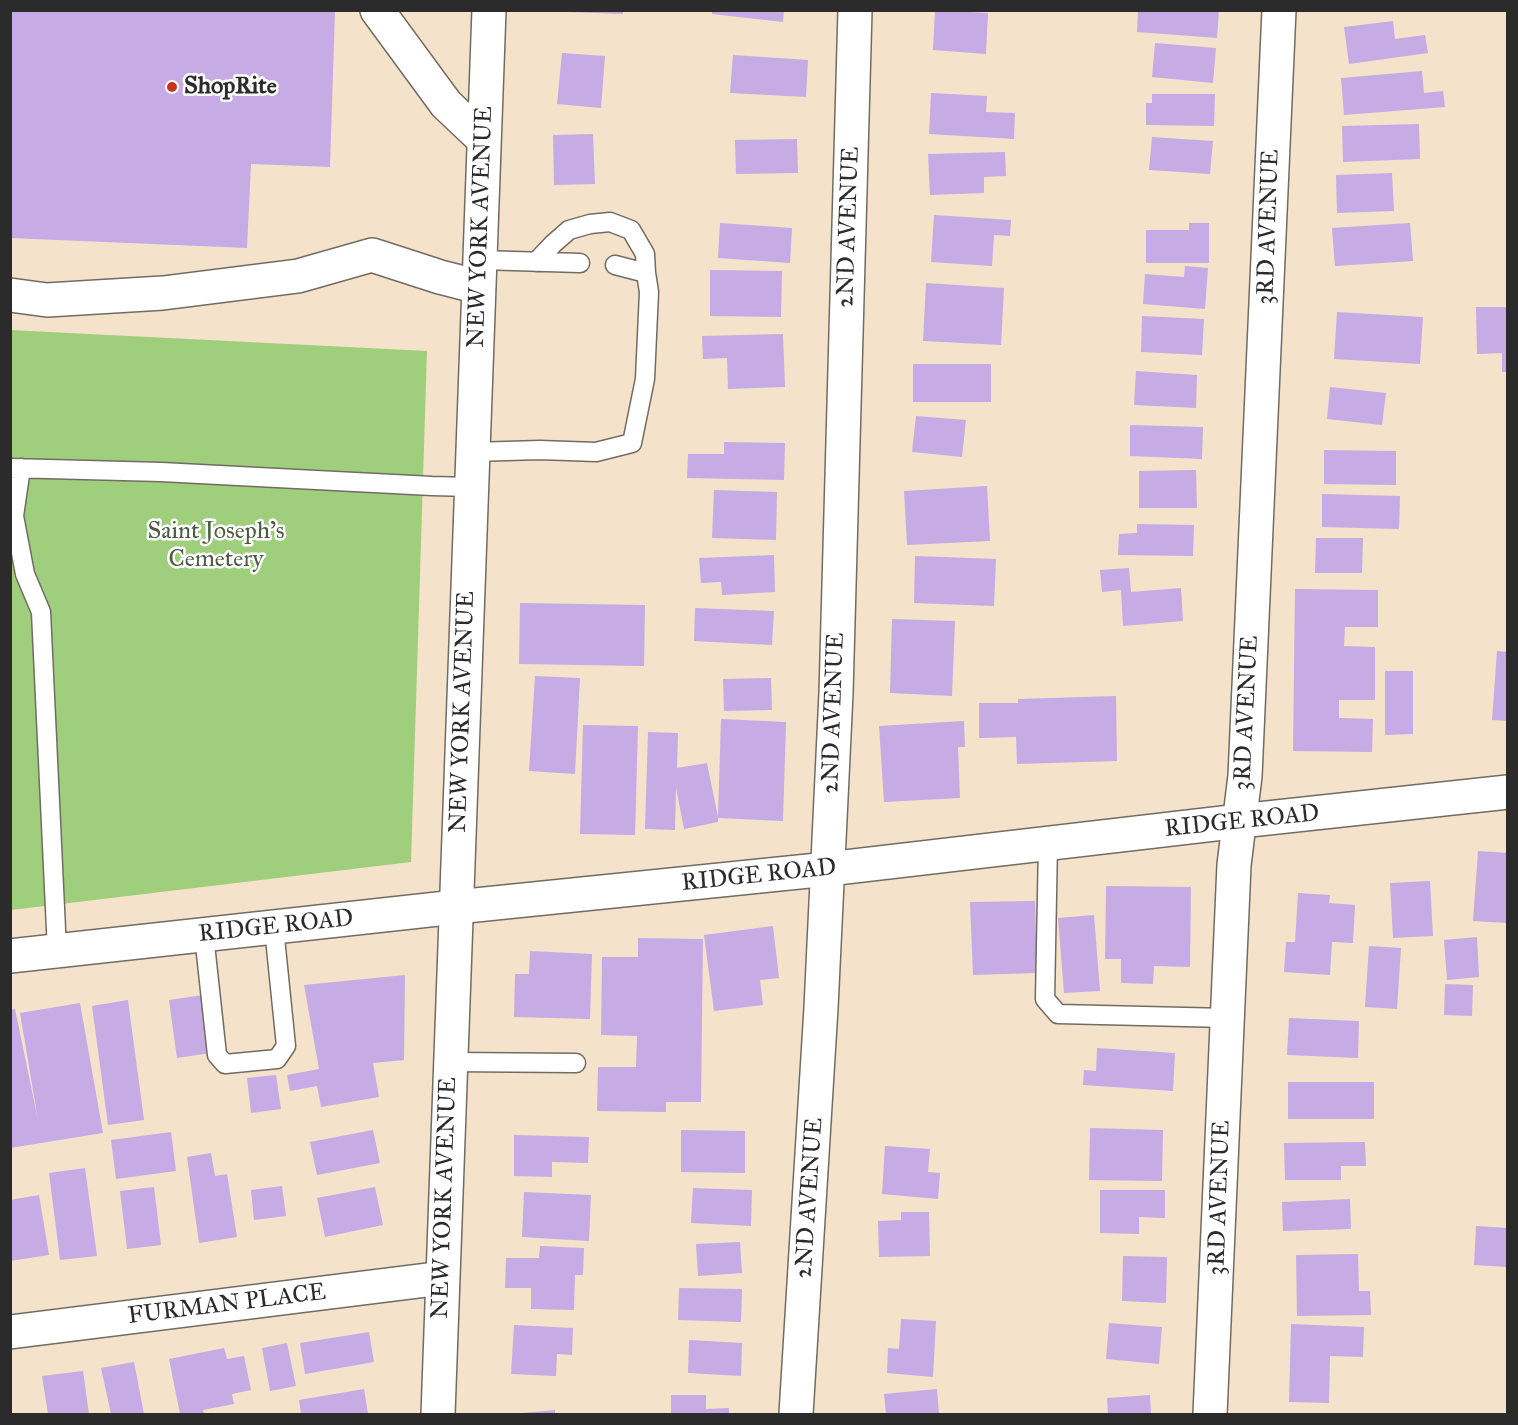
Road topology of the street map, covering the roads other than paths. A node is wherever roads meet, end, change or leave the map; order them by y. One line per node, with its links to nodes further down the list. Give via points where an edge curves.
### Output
1 (377, 10): 5 (street, via 446,104)
2 (489, 10): 5 (street, NEW YORK AVENUE)
3 (855, 10): 18 (street, 2ND AVENUE)
4 (1279, 10): 16 (street, 3RD AVENUE, via 1252,641)
5 (484, 140): 10 (street, NEW YORK AVENUE)
6 (536, 262): 7 (lane); 9 (lane, via 569,230 610,222 631,230 645,254); 10 (lane)
7 (580, 264)
8 (615, 265): 9 (lane)
9 (646, 273): 12 (lane, via 649,292 645,379 632,443 596,452)
10 (479, 274): 11 (street, via 440,277 372,255 298,276 163,293 47,300); 12 (street, NEW YORK AVENUE)
11 (10, 295)
12 (473, 452): 14 (street, NEW YORK AVENUE)
13 (16, 468): 14 (lane); 22 (lane, via 14,516 25,574 42,612)
14 (471, 487): 19 (street, NEW YORK AVENUE)
15 (1508, 792): 16 (street, RIDGE ROAD)
16 (1240, 821): 17 (street, RIDGE ROAD); 24 (street, 3RD AVENUE, via 1234,865)
17 (1048, 843): 18 (street, RIDGE ROAD); 24 (lane, via 1045,999 1058,1014)
18 (828, 869): 19 (street, RIDGE ROAD); 30 (street, 2ND AVENUE)
19 (456, 907): 20 (street, RIDGE ROAD); 25 (street, NEW YORK AVENUE)
20 (274, 928): 21 (street, RIDGE ROAD); 21 (lane, via 286,1046 277,1059 267,1060 225,1064 217,1055)
21 (204, 935): 22 (street, RIDGE ROAD)
22 (57, 951): 23 (street, RIDGE ROAD)
23 (10, 956)
24 (1227, 1018): 31 (street, 3RD AVENUE)
25 (450, 1062): 26 (lane); 27 (street, NEW YORK AVENUE)
26 (576, 1063)
27 (443, 1278): 28 (street, FURMAN PLACE); 29 (street, NEW YORK AVENUE)
28 (10, 1332)
29 (438, 1414)
30 (796, 1414)
31 (1210, 1414)

